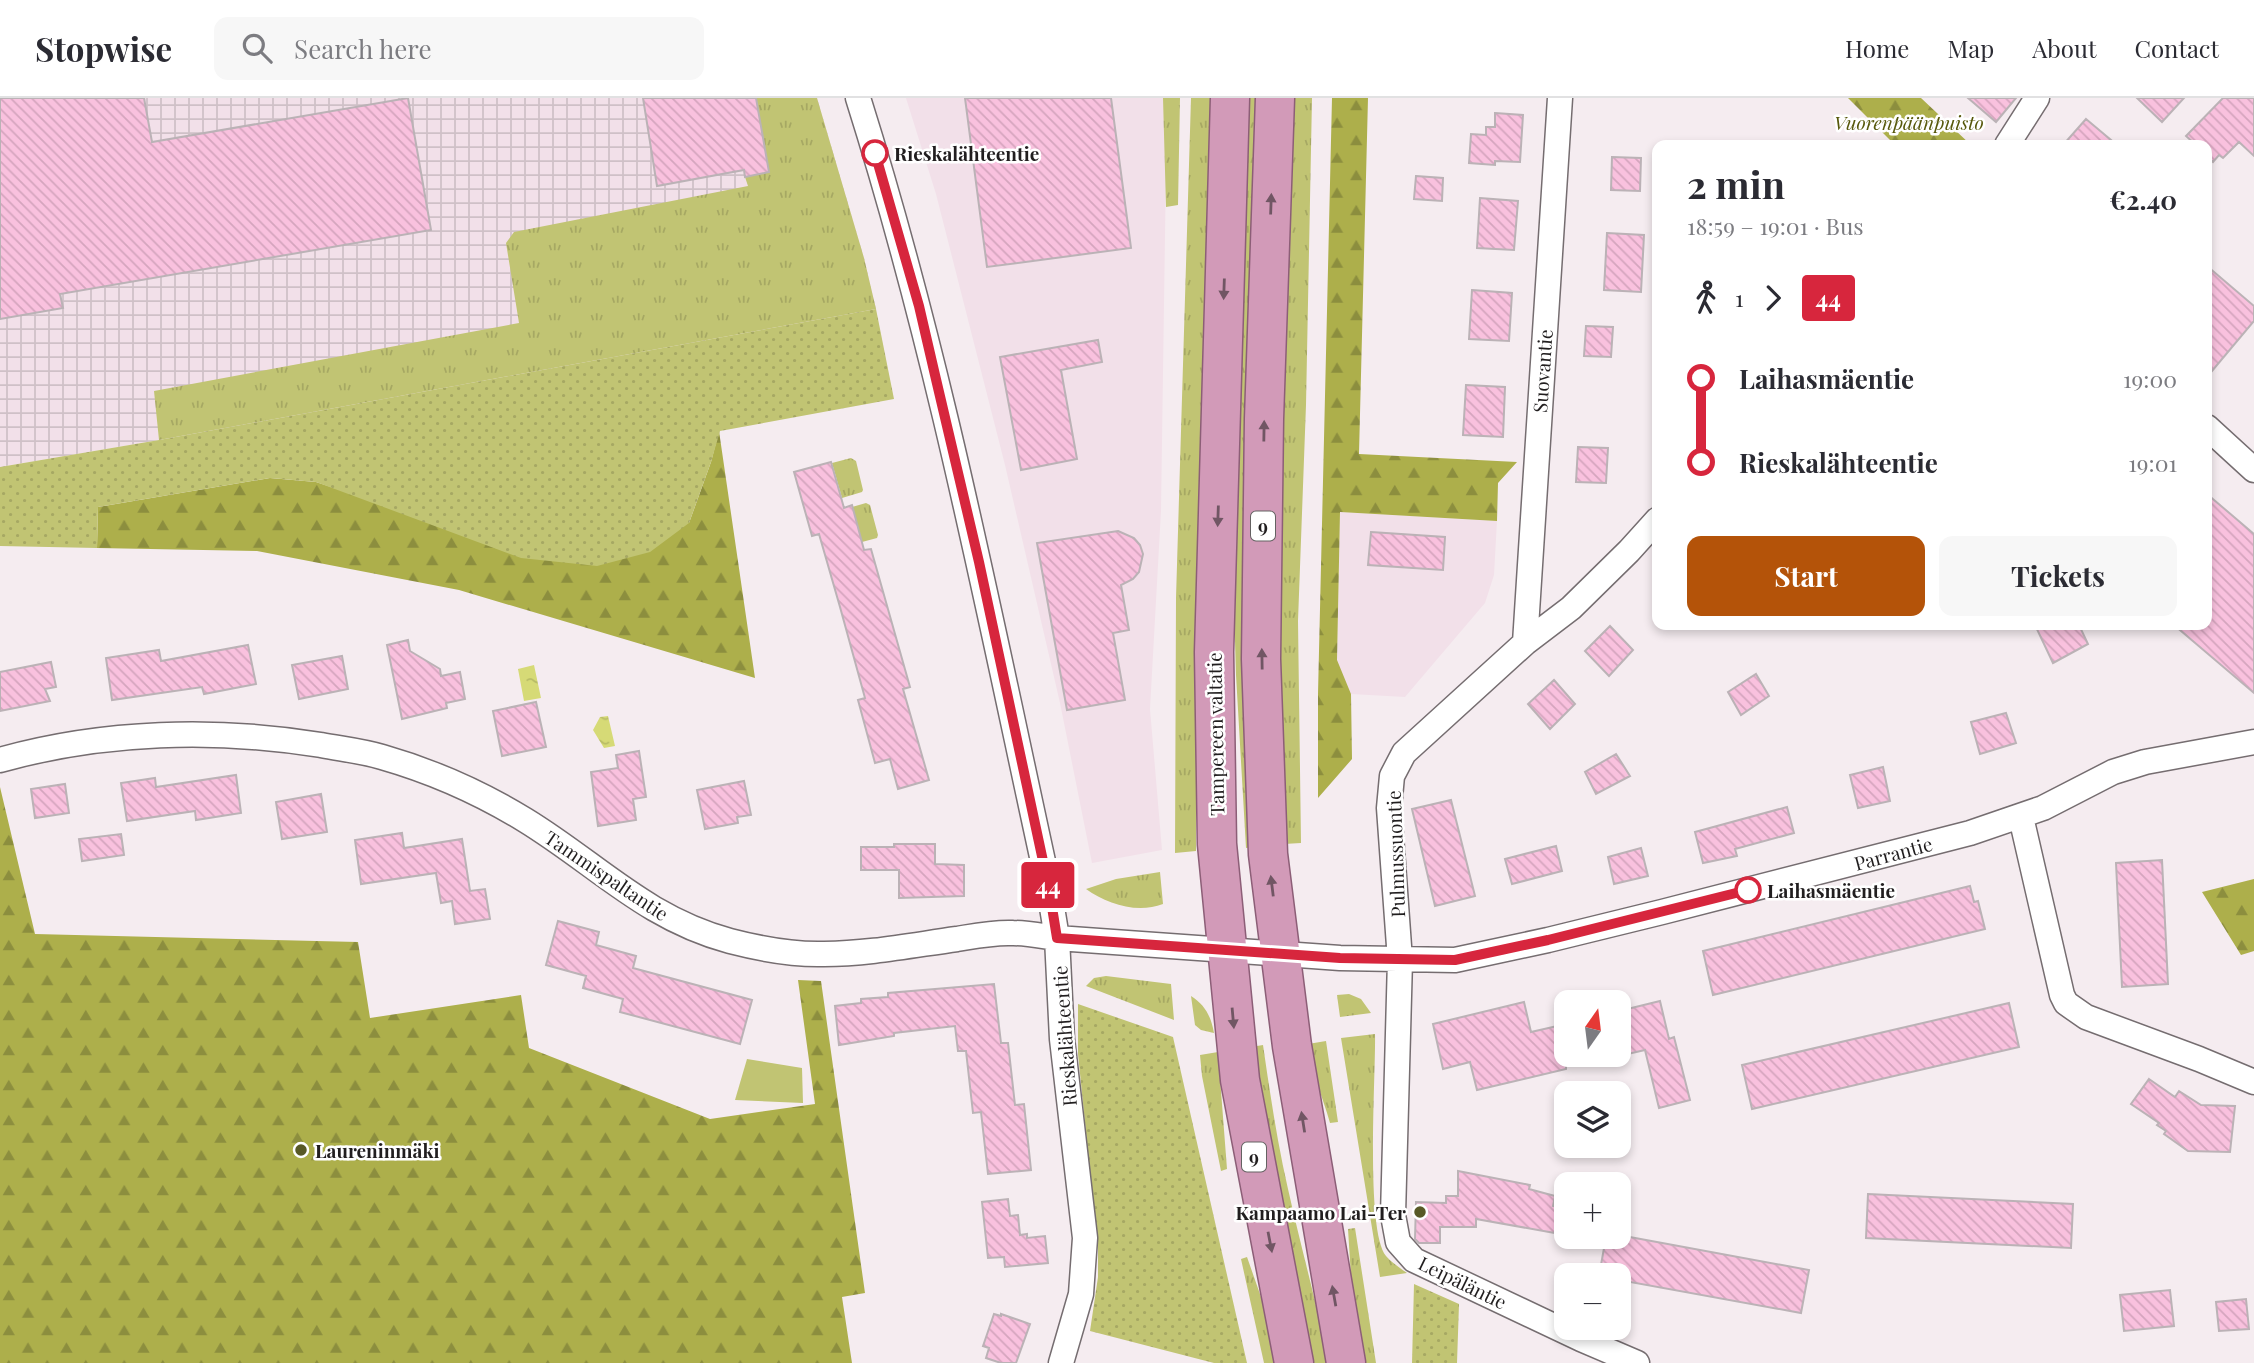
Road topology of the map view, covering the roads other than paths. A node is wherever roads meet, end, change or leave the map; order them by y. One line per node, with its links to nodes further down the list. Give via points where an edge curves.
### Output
1 (858, 98): 14 (street, Rieskalähteentie, via 919,306 979,562)
2 (1230, 98): 15 (highway, Tampereen valtatie / 9, one-way to 15, via 1214,652 1217,844)
3 (1275, 98): 16 (highway, 9, one-way to 3, via 1268,855 1261,659)
4 (1560, 98): 10 (street, Suovantie)
5 (2037, 98): 6 (street)
6 (2010, 140)
7 (2212, 432): 8 (street)
8 (2254, 470)
9 (1652, 526): 10 (street, Pulmussuontie, via 1572,608)
10 (1525, 643): 17 (street, Pulmussuontie, via 1396,765 1389,808)
11 (2254, 742): 13 (street, Parrantie, via 2113,772)
12 (0, 760): 14 (street, Tammispaltantie, via 70,745 176,735 288,740 343,749 396,761 481,796 540,829 656,911 726,940 785,952 824,954 1003,933)
13 (2021, 817): 17 (street, Parrantie, via 1536,943 1455,960); 18 (street, via 2066,1003 2086,1017)
14 (1057, 938): 15 (street, Tammispaltantie); 19 (street, Rieskalähteentie, via 1062,1040 1086,1238 1082,1293)
15 (1227, 950): 16 (street); 20 (highway, Tampereen valtatie / 9, one-way to 20, via 1240,1080)
16 (1280, 954): 17 (street); 21 (highway, 9, one-way to 16, via 1306,1141)
17 (1400, 960): 22 (street, Leipäläntie, via 1393,1215 1398,1242 1414,1260)
18 (2254, 1083)
19 (1061, 1363)
20 (1294, 1363)
21 (1346, 1363)
22 (1637, 1363)

